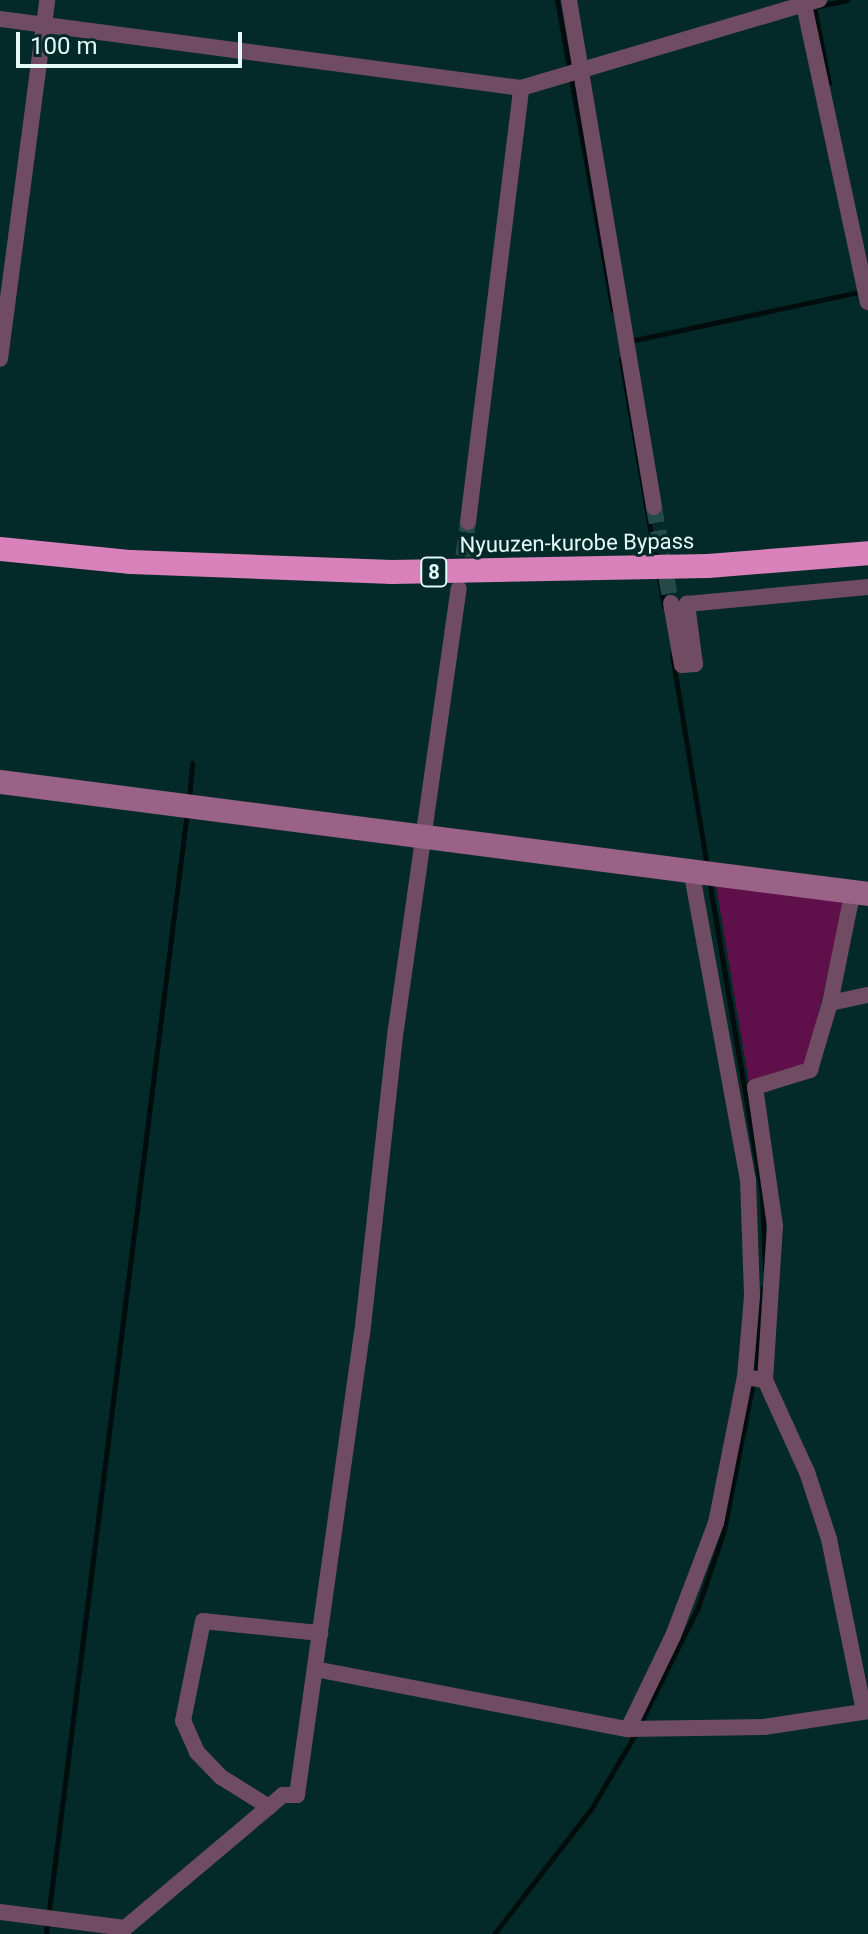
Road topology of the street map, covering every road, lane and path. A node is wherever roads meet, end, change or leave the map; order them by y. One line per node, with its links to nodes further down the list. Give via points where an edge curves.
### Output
1 (47, 0): 5 (street)
2 (569, 0): 6 (street)
3 (808, 1): 6 (street); 8 (street)
4 (0, 19): 5 (street)
5 (43, 24): 7 (street); 9 (street)
6 (582, 70): 7 (street); 10 (street)
7 (521, 88): 11 (street)
8 (868, 302)
9 (0, 359)
10 (654, 507)
11 (468, 522)
12 (0, 549): 13 (highway, Nyuuzen-kurobe Bypass / 8, via 131,562 392,572 708,566)
13 (868, 553)
14 (868, 587): 16 (street, via 687,604 695,664 682,665)
15 (459, 588): 18 (street)
16 (671, 603)
17 (0, 782): 18 (street)
18 (421, 840): 19 (street); 25 (street)
19 (692, 875): 20 (street); 23 (street, via 748,1180 752,1296)
20 (860, 895): 22 (street)
21 (868, 995): 22 (street)
22 (830, 1003): 24 (street, via 810,1070 755,1087 775,1226)
23 (745, 1377): 24 (street); 28 (street, via 716,1523 673,1636)
24 (765, 1380): 27 (street, via 807,1472 829,1539)
25 (320, 1633): 26 (street); 29 (street, via 203,1621 183,1721 197,1752 221,1777)
26 (315, 1669): 28 (street); 29 (street, via 297,1795 283,1795)
27 (866, 1711): 28 (street, via 764,1727)
28 (628, 1729)
29 (269, 1807): 31 (street, via 125,1928)
30 (0, 1912): 31 (street)
31 (110, 1932)

